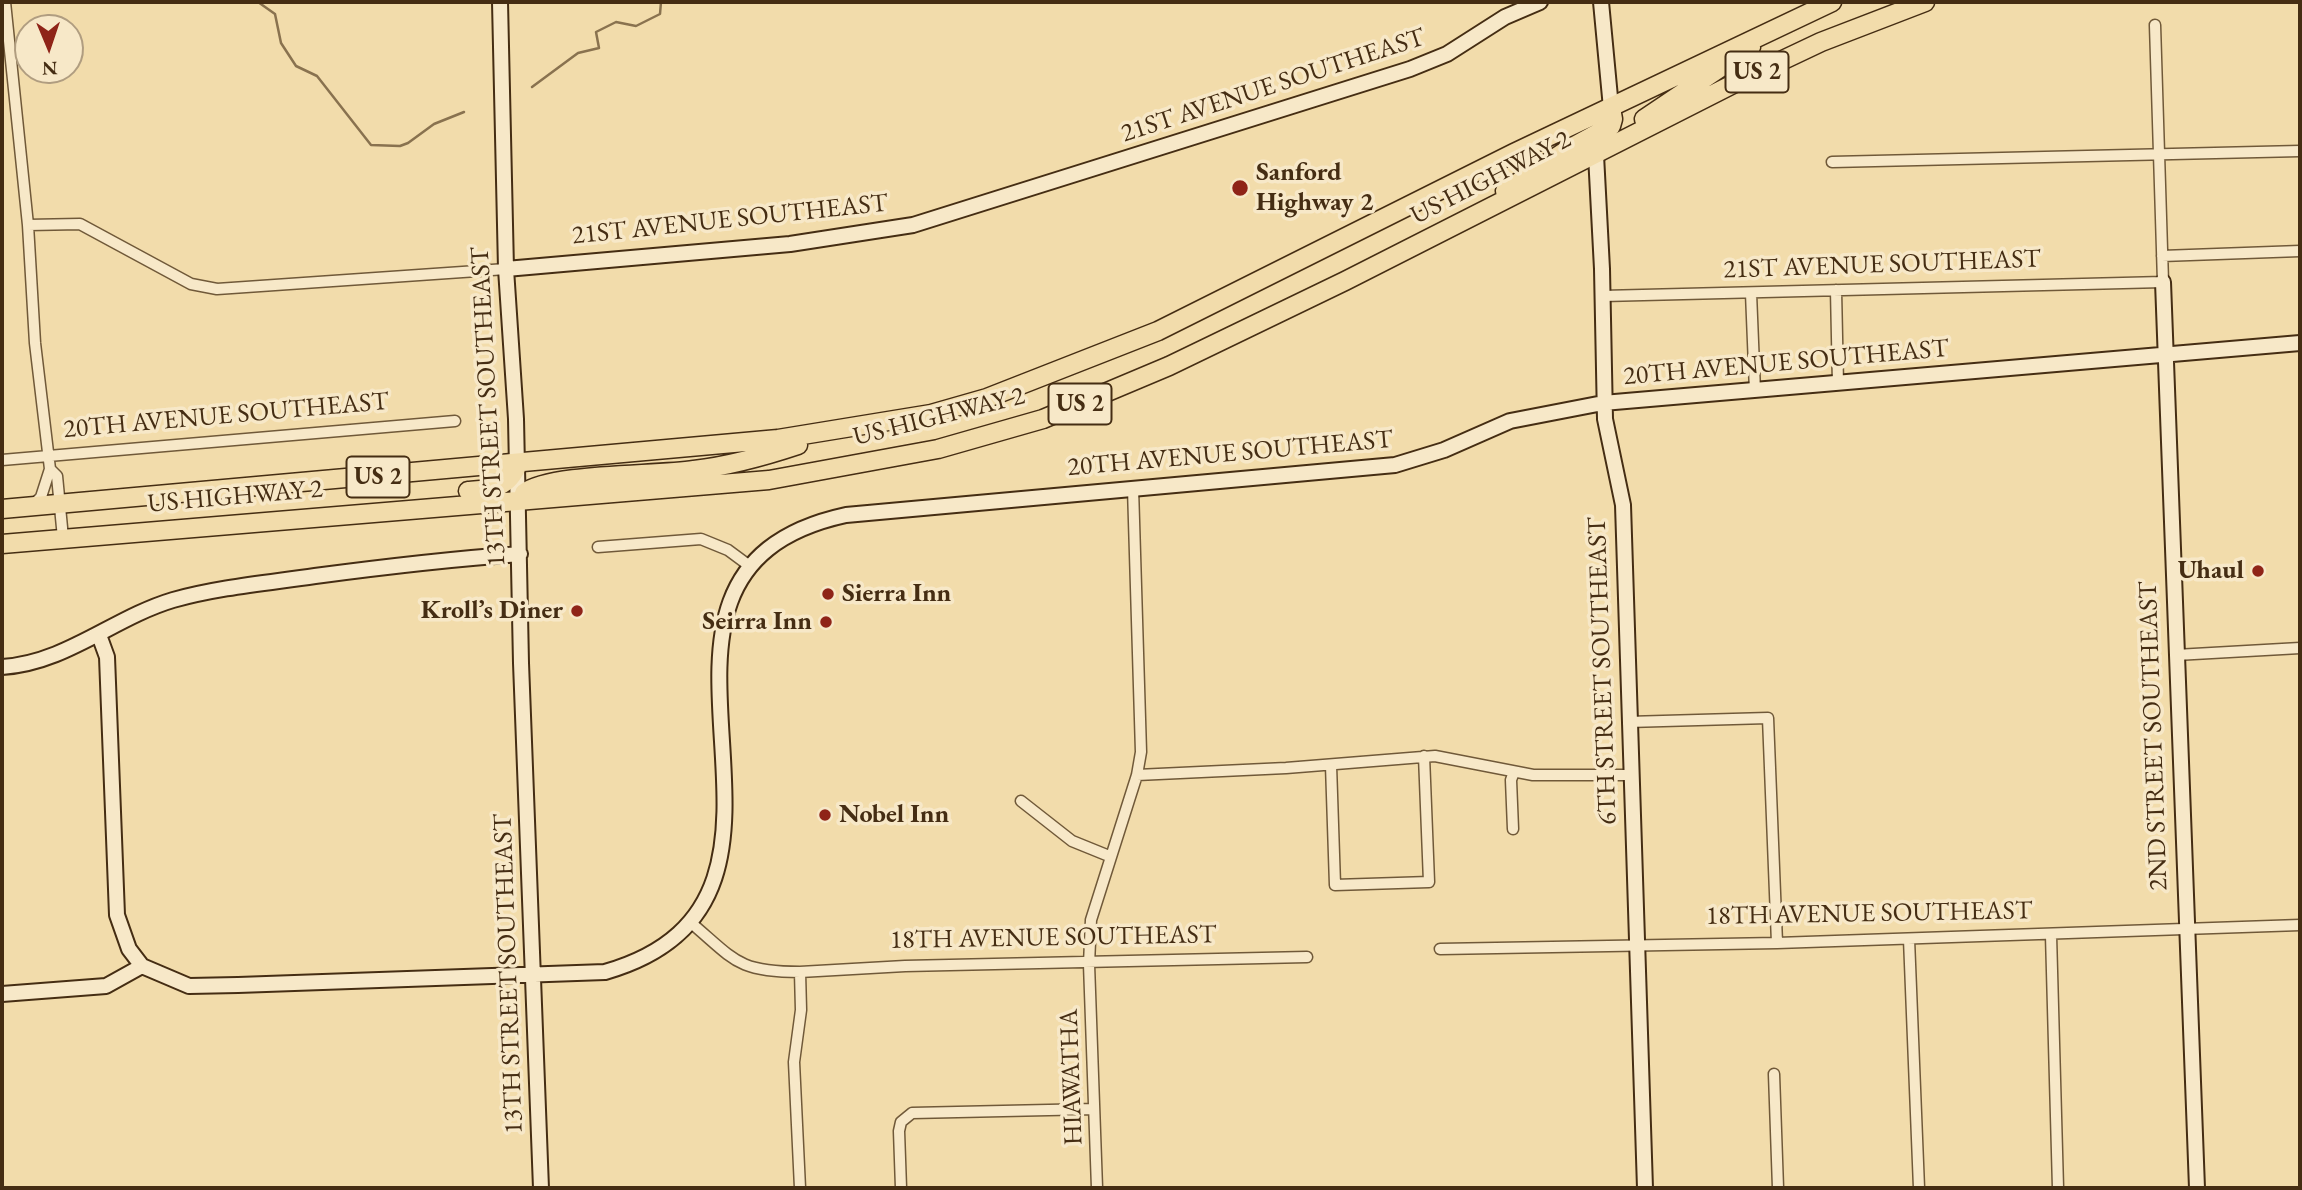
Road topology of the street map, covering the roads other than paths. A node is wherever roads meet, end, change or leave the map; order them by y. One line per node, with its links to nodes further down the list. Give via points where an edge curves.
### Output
1 (500, 2): 18 (street, 13TH STREET SOUTHEAST)
2 (1540, 2): 18 (street, 21ST AVENUE SOUTHEAST, via 1506,17 1447,54 1410,69 913,225 790,243)
3 (1601, 2): 9 (street)
4 (1832, 2): 7 (highway, US HIGHWAY 2 / US 2)
5 (1925, 2): 11 (highway, US HIGHWAY 2 / US 2, via 1821,42)
6 (6, 4): 14 (street)
7 (1783, 22): 9 (highway, US HIGHWAY 2 / US 2); 11 (highway, via 1669,104 1603,141)
8 (2155, 25): 12 (street)
9 (1611, 108): 15 (highway, via 1611,126 1603,132 1567,150); 29 (highway, US HIGHWAY 2 / US 2, via 1100,356 987,398)
10 (2300, 151): 12 (street)
11 (1595, 155): 15 (highway, US HIGHWAY 2 / US 2); 22 (street, 6TH STREET SOUTHEAST)
12 (2158, 155): 13 (street); 17 (street)
13 (1832, 162)
14 (28, 225): 18 (street, 21ST AVENUE SOUTHEAST, via 80,224 191,284 217,289); 30 (street)
15 (1433, 237): 35 (highway, US HIGHWAY 2 / US 2, via 1231,337 1043,419 938,449 769,480)
16 (2300, 251): 17 (street)
17 (2162, 256): 19 (street)
18 (506, 269): 32 (street, 13TH STREET SOUTHEAST)
19 (2163, 282): 20 (street, 21ST AVENUE SOUTHEAST); 24 (street, 2ND STREET SOUTHEAST)
20 (1836, 290): 21 (street, 21ST AVENUE SOUTHEAST); 25 (street)
21 (1751, 292): 22 (street, 21ST AVENUE SOUTHEAST); 26 (street)
22 (1603, 296): 27 (street, 6TH STREET SOUTHEAST)
23 (2300, 343): 24 (street, 20TH AVENUE SOUTHEAST)
24 (2164, 356): 25 (street, 20TH AVENUE SOUTHEAST); 47 (street, 2ND STREET SOUTHEAST)
25 (1838, 384): 26 (street, 20TH AVENUE SOUTHEAST)
26 (1755, 391): 27 (street, 20TH AVENUE SOUTHEAST)
27 (1604, 403): 34 (street, 20TH AVENUE SOUTHEAST, via 1510,421 1395,466); 49 (street, 6TH STREET SOUTHEAST, via 1623,505)
28 (456, 421): 30 (street, 20TH AVENUE SOUTHEAST)
29 (848, 429): 32 (highway, US HIGHWAY 2 / US 2); 35 (highway, via 722,465 564,482 526,491)
30 (48, 456): 31 (street, 20TH AVENUE SOUTHEAST); 33 (street)
31 (2, 460)
32 (518, 464): 35 (street, 13TH STREET SOUTHEAST); 36 (highway, US HIGHWAY 2 / US 2); 39 (highway, via 508,482 498,488 365,502)
33 (50, 469): 36 (street, via 57,476); 37 (street, via 41,497)
34 (1133, 488): 44 (street, 20TH AVENUE SOUTHEAST, via 846,515 801,527); 53 (street, HIAWATHA, via 1140,728)
35 (519, 500): 39 (highway, US HIGHWAY 2 / US 2); 43 (street, 13TH STREET SOUTHEAST)
36 (60, 504): 37 (highway, US HIGHWAY 2 / US 2); 40 (street)
37 (30, 507): 38 (highway, US HIGHWAY 2 / US 2)
38 (2, 509)
39 (250, 523): 40 (highway, US HIGHWAY 2 / US 2)
40 (63, 538): 41 (highway, US HIGHWAY 2 / US 2)
41 (2, 544)
42 (598, 547): 44 (street, via 701,539 728,550)
43 (520, 554): 45 (street, via 219,588 170,601); 70 (street, 13TH STREET SOUTHEAST)
44 (751, 567): 58 (street, via 726,613 719,650 723,855 710,894)
45 (99, 635): 48 (street, via 54,656); 68 (street, via 107,657 117,915 129,949)
46 (2300, 648): 47 (street)
47 (2175, 655): 60 (street, 2ND STREET SOUTHEAST)
48 (2, 667)
49 (1628, 722): 54 (street, 6TH STREET SOUTHEAST); 64 (street, via 1768,718)
50 (1424, 756): 51 (street); 51 (street, via 1429,881 1335,885); 52 (street)
51 (1331, 765): 53 (street)
52 (1514, 772): 54 (street, via 1560,777); 56 (street)
53 (1137, 775): 57 (street, HIAWATHA)
54 (1629, 775): 63 (street, 6TH STREET SOUTHEAST)
55 (1021, 802): 57 (street, via 1072,841)
56 (1513, 830)
57 (1109, 856): 67 (street, HIAWATHA, via 1091,920)
58 (690, 922): 69 (street, 18TH AVENUE SOUTHEAST, via 737,963 769,972); 70 (street, via 671,942 632,964 606,972)
59 (2300, 925): 60 (street, 18TH AVENUE SOUTHEAST)
60 (2186, 930): 61 (street, 18TH AVENUE SOUTHEAST); 82 (street, 2ND STREET SOUTHEAST)
61 (2051, 935): 62 (street, 18TH AVENUE SOUTHEAST); 81 (street)
62 (1909, 939): 64 (street, 18TH AVENUE SOUTHEAST); 80 (street)
63 (1637, 943): 64 (street, 18TH AVENUE SOUTHEAST); 65 (street, 18TH AVENUE SOUTHEAST); 78 (street, 6TH STREET SOUTHEAST)
64 (1777, 943)
65 (1440, 949)
66 (1307, 957): 67 (street, 18TH AVENUE SOUTHEAST)
67 (1089, 964): 69 (street, 18TH AVENUE SOUTHEAST); 73 (street, HIAWATHA)
68 (142, 966): 70 (street, via 189,986); 71 (street, via 106,986)
69 (800, 972): 75 (street, via 801,1010 794,1062)
70 (533, 975): 74 (street, 13TH STREET SOUTHEAST)
71 (2, 993)
72 (1774, 1074): 79 (street)
73 (1094, 1108): 76 (street, via 912,1113 901,1122 899,1131); 77 (street, HIAWATHA)
74 (541, 1188)
75 (800, 1188)
76 (901, 1188)
77 (1097, 1188)
78 (1645, 1188)
79 (1778, 1188)
80 (1919, 1188)
81 (2059, 1188)
82 (2197, 1188)

